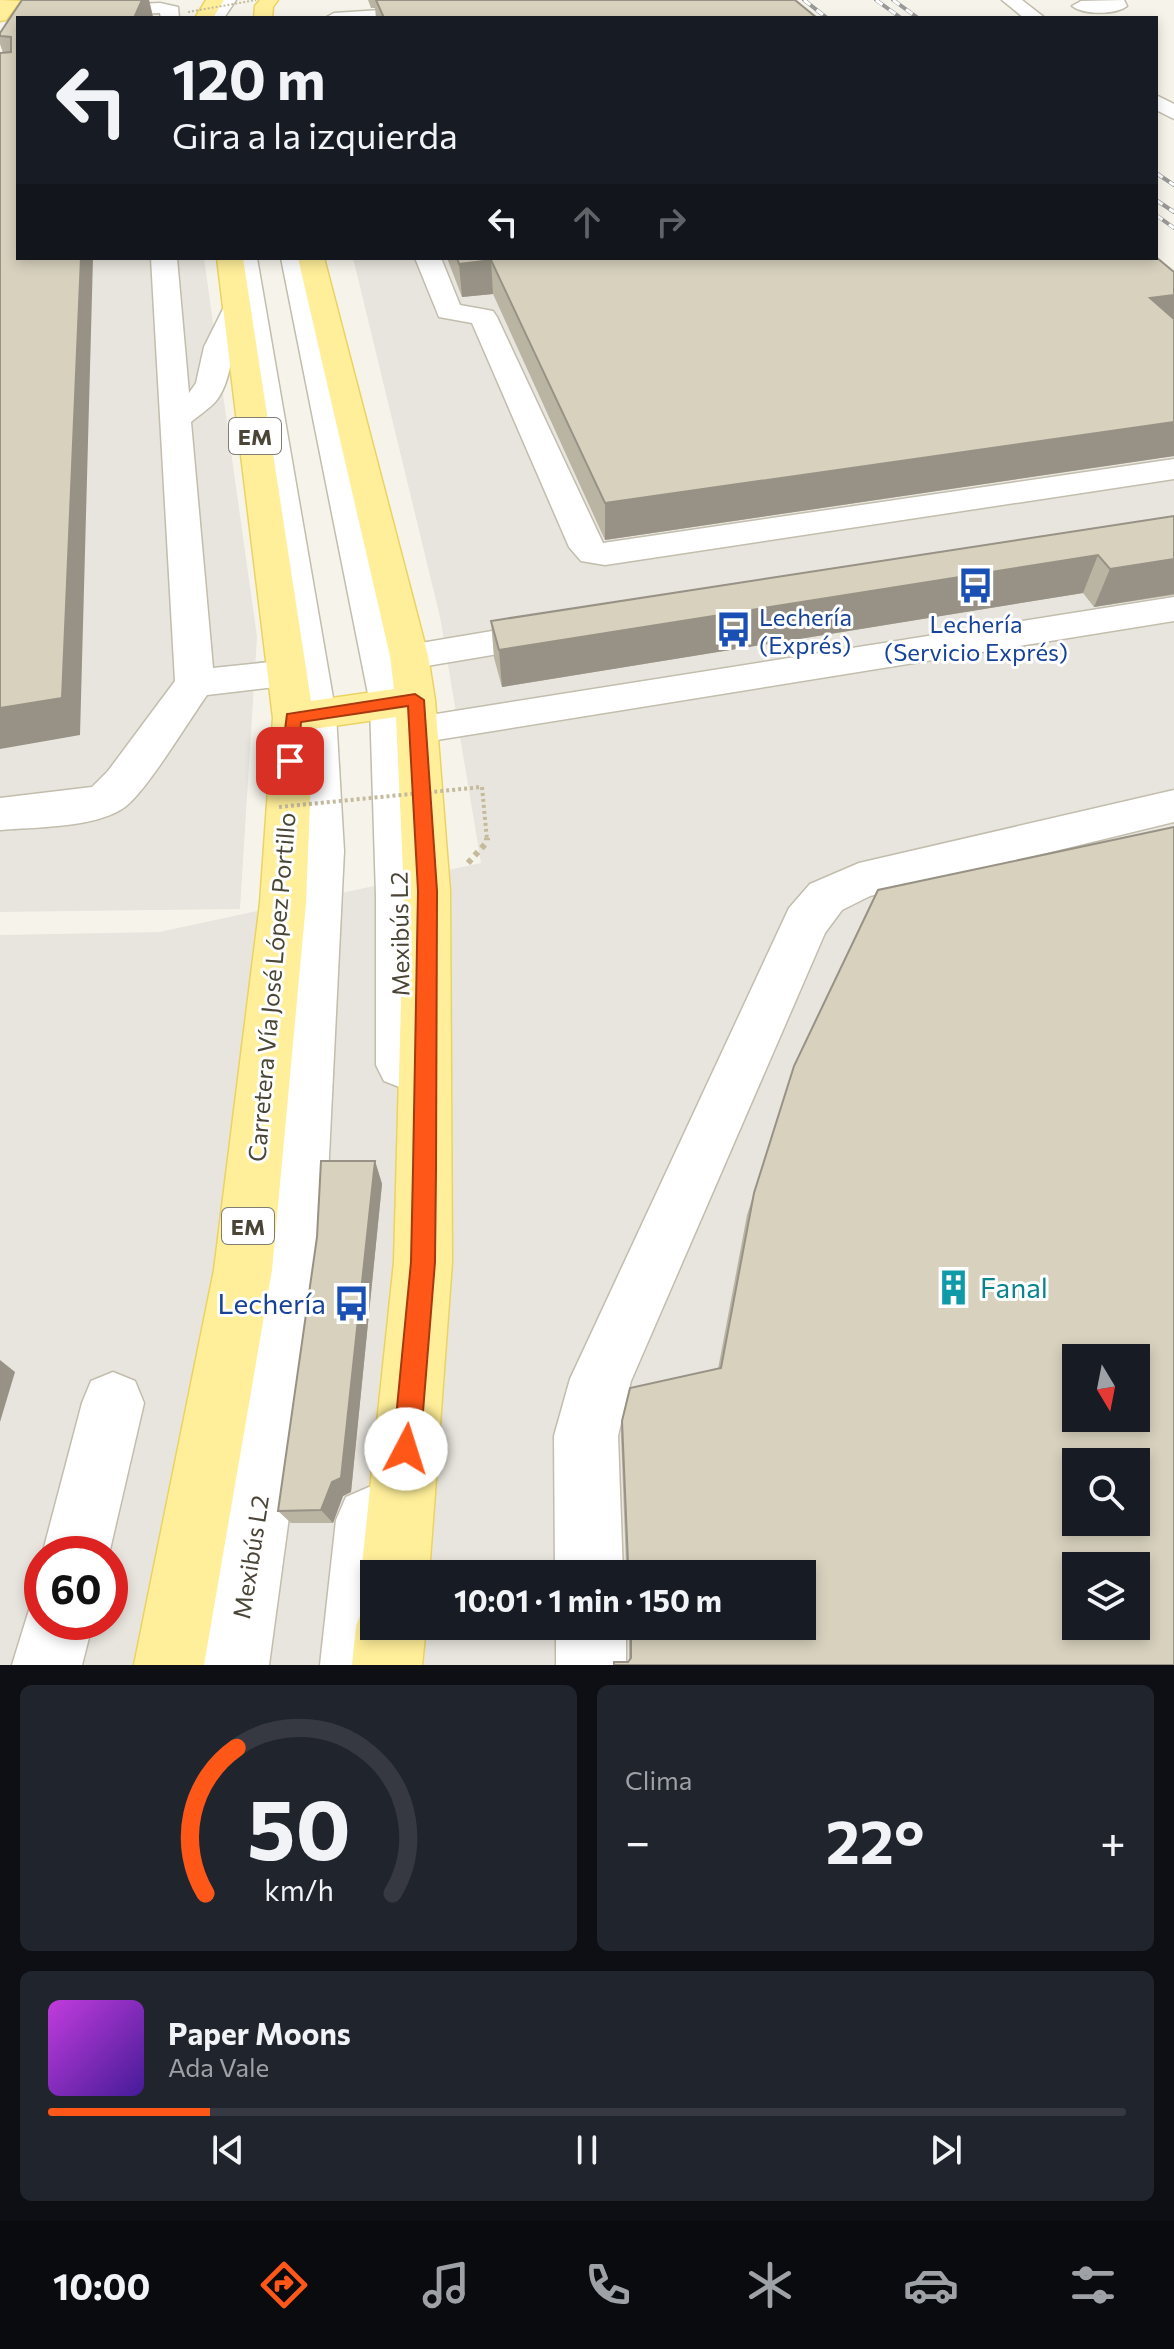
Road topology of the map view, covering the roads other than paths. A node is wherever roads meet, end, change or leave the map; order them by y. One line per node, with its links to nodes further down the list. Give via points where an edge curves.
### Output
1 (1011, 0): 7 (street)
2 (1115, 0): 8 (street, via 1118,6 1081,6)
3 (67, 12): 5 (street, via 160,8 172,11)
4 (462, 15): 6 (street)
5 (171, 16)
6 (419, 16)
7 (1033, 16)
8 (1090, 16)
9 (164, 260): 16 (street)
10 (230, 260): 15 (main road, Carretera Vía José López Portillo / EM)
11 (244, 260): 24 (street, Mexibús L2)
12 (294, 260): 23 (street, Mexibús L2)
13 (311, 260): 20 (main road)
14 (429, 260): 17 (street, via 449,311 483,317 593,553)
15 (237, 309): 16 (street, via 218,347 204,396); 21 (main road, Carretera Vía José López Portillo / EM)
16 (176, 419): 22 (street)
17 (1174, 469)
18 (1174, 609): 23 (street)
19 (583, 628): 20 (street)
20 (409, 656): 23 (main road)
21 (289, 673): 22 (street); 24 (main road, Carretera Vía José López Portillo / EM)
22 (195, 683): 26 (street, via 107,798 88,805)
23 (407, 712): 24 (main road); 29 (main road, via 427,891 423,1262); 37 (street, Mexibús L2, via 399,896 404,1183)
24 (304, 716): 35 (main road, Carretera Vía José López Portillo / EM, via 243,1270); 36 (street, Mexibús L2, via 322,851 295,1258)
25 (1174, 806): 30 (street, via 859,881 826,897 806,922 601,1379 586,1436)
26 (0, 814)
27 (113, 1403): 28 (street)
28 (80, 1536)
29 (396, 1560)
30 (589, 1560)
31 (53, 1640): 34 (street)
32 (390, 1640): 38 (main road)
33 (591, 1640): 39 (street)
34 (47, 1665)
35 (169, 1665)
36 (234, 1665)
37 (355, 1665)
38 (387, 1665)
39 (591, 1665)

